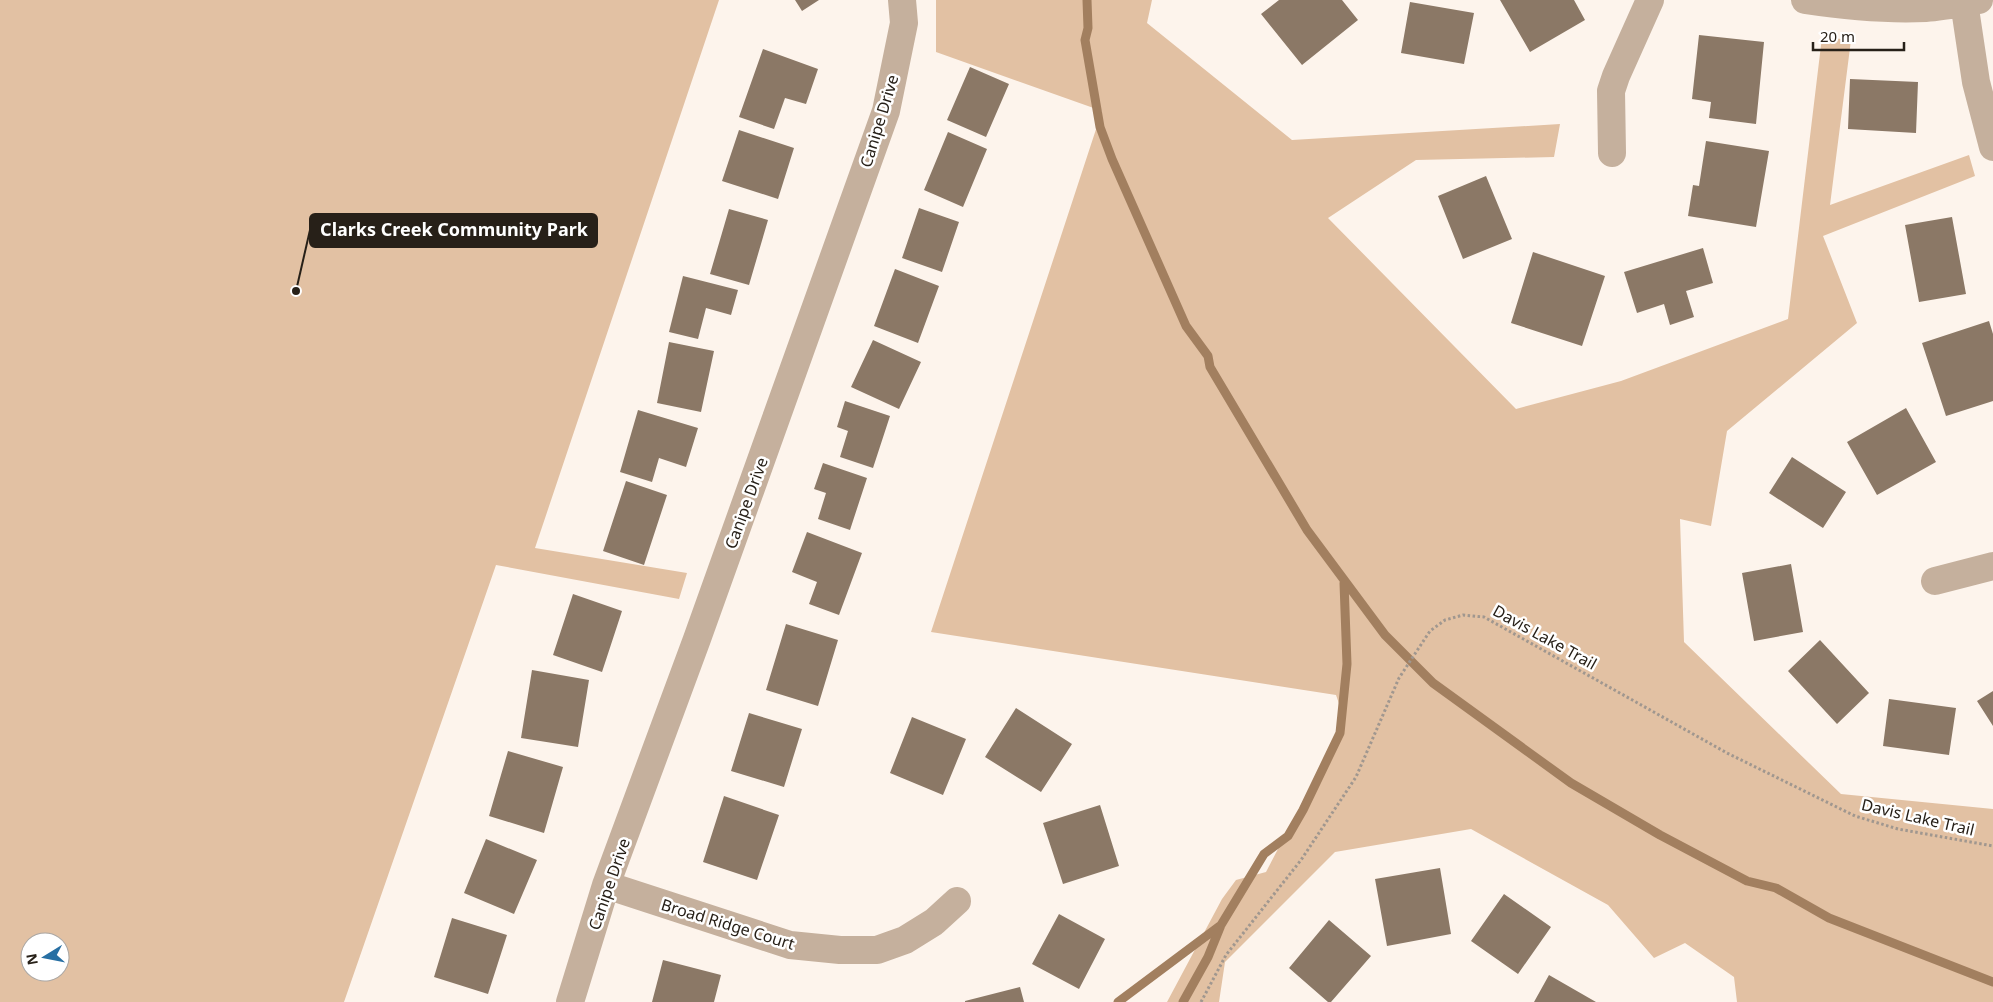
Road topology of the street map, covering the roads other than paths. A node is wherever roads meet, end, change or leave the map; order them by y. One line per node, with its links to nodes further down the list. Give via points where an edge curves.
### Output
1 (902, 0): 9 (street, Canipe Drive, via 904,23 886,110)
2 (1650, 0): 6 (street, via 1611,90)
3 (1806, 0): 4 (street, via 1893,8 1928,8)
4 (1972, 1): 5 (street, via 1976,82)
5 (1993, 147)
6 (1612, 153)
7 (1993, 566): 8 (street)
8 (1935, 581)
9 (606, 886): 10 (street, Broad Ridge Court, via 790,945 840,950 877,950 905,940 934,922); 11 (street, Canipe Drive)
10 (957, 901)
11 (570, 1002)

